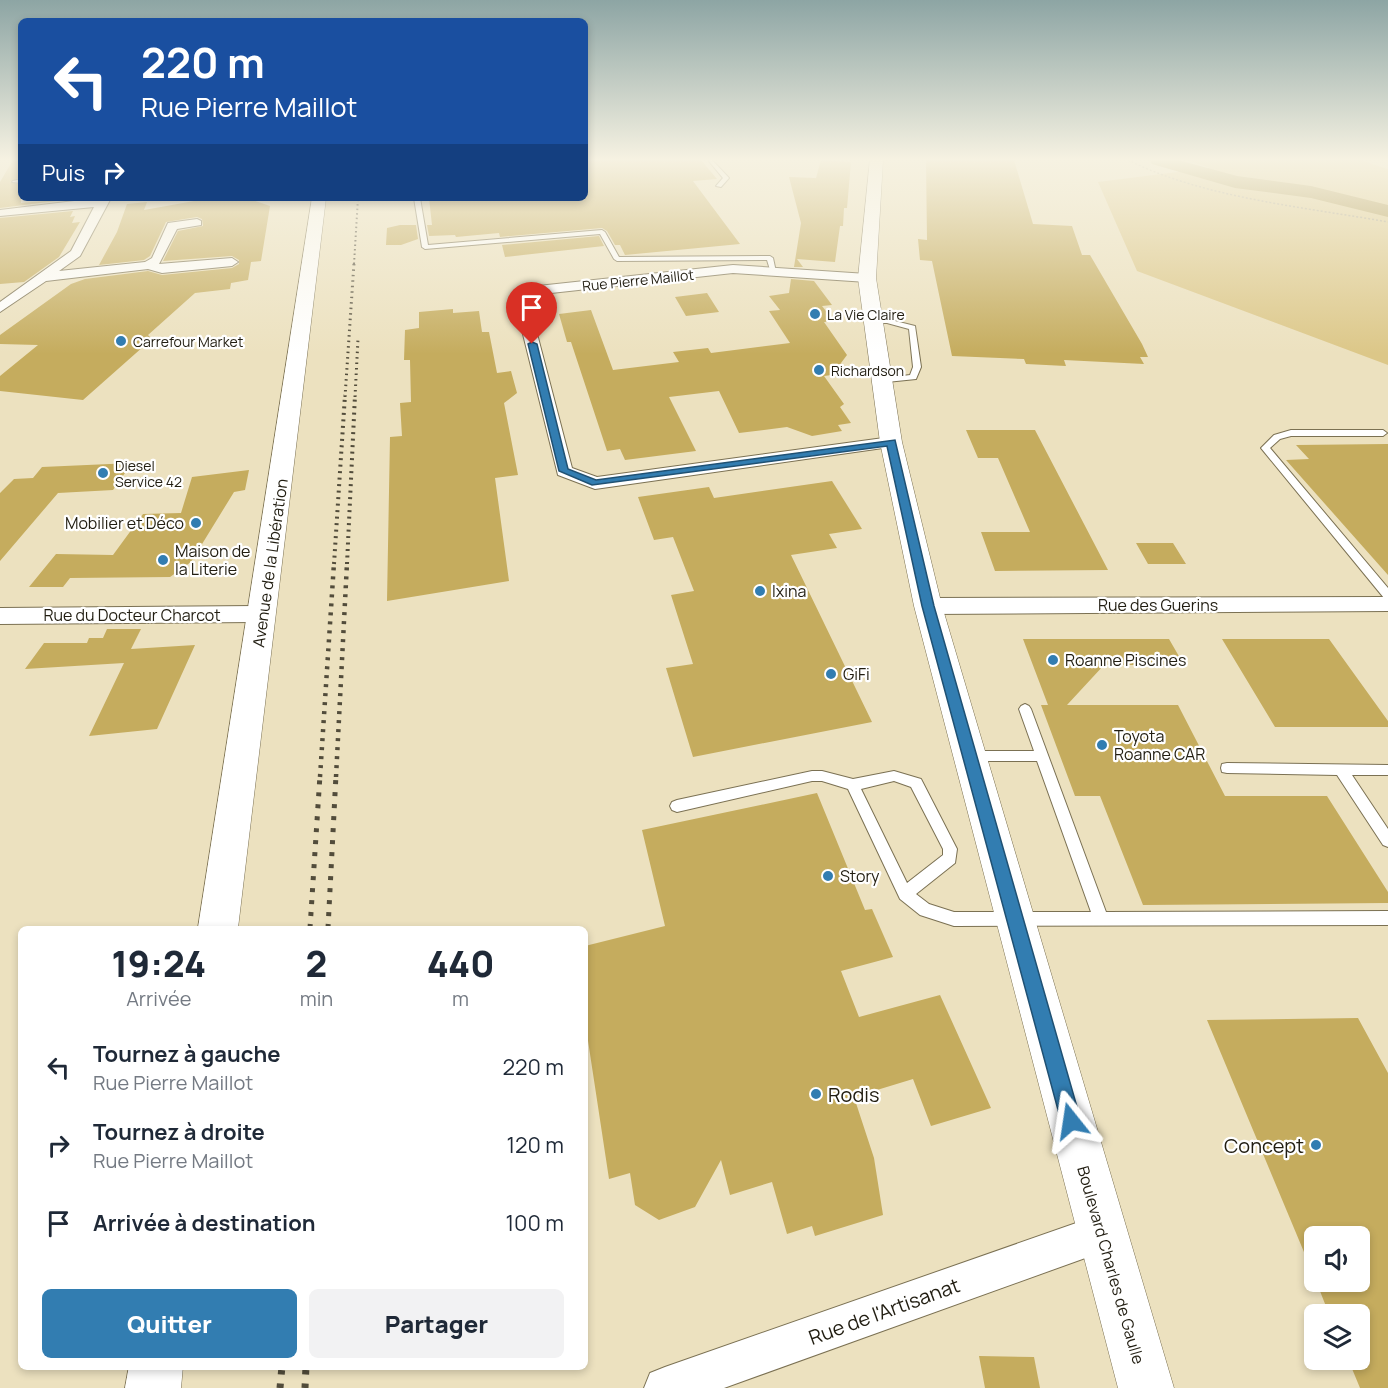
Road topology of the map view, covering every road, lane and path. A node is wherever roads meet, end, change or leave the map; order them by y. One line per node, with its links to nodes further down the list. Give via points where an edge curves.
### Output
1 (91, 225): 9 (street, via 76,253)
2 (187, 225): 7 (street, via 172,226 157,260)
3 (315, 225): 17 (street, Avenue de la Libération)
4 (421, 225): 8 (lane, via 425,247 602,232 616,259 770,258)
5 (871, 225): 10 (street, Boulevard Charles de Gaulle)
6 (232, 262): 7 (street, via 162,269)
7 (148, 265): 9 (street)
8 (774, 272): 10 (street, Rue Pierre Maillot); 13 (street, Rue Pierre Maillot, via 733,269 538,290 522,302 564,471 596,483)
9 (44, 277): 11 (street)
10 (867, 278): 13 (street, Boulevard Charles de Gaulle)
11 (0, 308)
12 (1383, 433): 14 (lane, via 1291,433 1277,437 1265,448)
13 (891, 442): 16 (street, Boulevard Charles de Gaulle)
14 (1388, 595)
15 (1388, 604): 16 (street, Rue des Guerins)
16 (928, 606): 20 (street, Boulevard Charles de Gaulle)
17 (263, 614): 18 (street, Rue du Docteur Charcot); 32 (street, Avenue de la Libération)
18 (0, 616)
19 (1025, 709): 21 (lane)
20 (969, 756): 21 (lane); 31 (street, Boulevard Charles de Gaulle)
21 (1042, 756): 30 (lane)
22 (1227, 768): 23 (lane)
23 (1341, 770): 24 (lane); 27 (lane)
24 (1388, 770)
25 (853, 785): 26 (lane, via 812,776); 28 (lane); 28 (lane, via 894,776 916,783 950,849 950,858)
26 (677, 806)
27 (1388, 841)
28 (905, 894): 31 (lane, via 925,910 954,919)
29 (1388, 918): 30 (lane)
30 (1101, 919): 31 (lane)
31 (1015, 920): 33 (street, Boulevard Charles de Gaulle)
32 (218, 926)
33 (1102, 1233): 36 (street, Rue de l'Artisanat); 37 (street, Boulevard Charles de Gaulle)
34 (155, 1370): 35 (street)
35 (153, 1388)
36 (666, 1388)
37 (1146, 1388)

